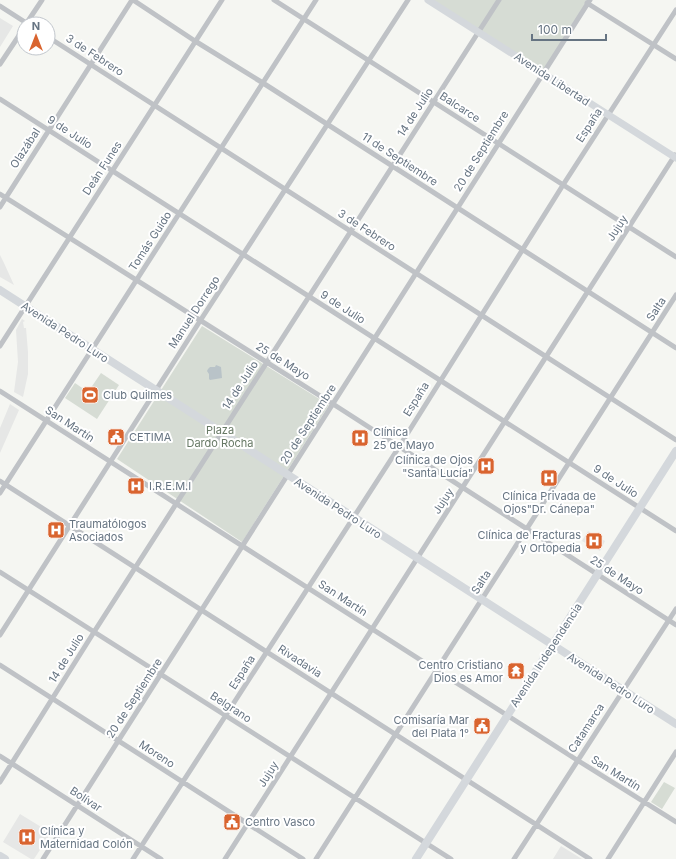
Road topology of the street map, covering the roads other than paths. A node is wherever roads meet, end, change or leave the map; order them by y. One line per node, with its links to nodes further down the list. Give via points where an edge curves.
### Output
1 (42, 0): 12 (street)
2 (133, 0): 17 (street, 11 de Septiembre); 23 (street, Olazábal)
3 (222, 0): 17 (street, Deán Funes)
4 (274, 0): 14 (street, Balcarce)
5 (316, 0): 14 (street, Tomás Guido)
6 (408, 0): 21 (street, Manuel Dorrego)
7 (428, 0): 15 (main road, Avenida Libertad)
8 (499, 0): 15 (street, 14 de Julio)
9 (589, 2): 19 (street); 24 (street, 20 de Septiembre)
10 (0, 6): 13 (street)
11 (676, 10): 19 (street, España)
12 (32, 16)
13 (16, 18)
14 (304, 19): 21 (street, Balcarce); 25 (street, Tomás Guido)
15 (478, 32): 24 (main road, Avenida Libertad); 27 (street, 14 de Julio)
16 (16, 40): 22 (street)
17 (195, 41): 25 (street, 11 de Septiembre); 28 (street, Deán Funes)
18 (56, 42): 23 (street, 3 de Febrero)
19 (653, 44): 20 (street); 29 (street, España)
20 (676, 59)
21 (369, 60): 27 (street, Balcarce); 30 (street, Manuel Dorrego)
22 (0, 64)
23 (91, 64): 28 (street, 3 de Febrero); 31 (street, Olazábal)
24 (543, 73): 29 (main road, Avenida Libertad); 32 (street, 20 de Septiembre)
25 (263, 83): 30 (street, 11 de Septiembre); 33 (street, Tomás Guido)
26 (0, 99): 31 (street, 9 de Julio)
27 (433, 102): 32 (street, Balcarce); 35 (street, 14 de Julio)
28 (154, 105): 33 (street, 3 de Febrero); 36 (street, Deán Funes)
29 (608, 115): 34 (main road, Avenida Libertad); 37 (street, España)
30 (327, 124): 35 (street, 11 de Septiembre); 38 (street, Manuel Dorrego)
31 (49, 130): 36 (street, 9 de Julio); 40 (street, Olazábal)
32 (498, 143): 37 (street, Balcarce); 42 (street, 20 de Septiembre)
33 (222, 148): 38 (street, 3 de Febrero); 43 (street, Tomás Guido)
34 (675, 156): 44 (street, Jujuy)
35 (392, 166): 42 (street, 11 de Septiembre); 45 (street, 14 de Julio)
36 (112, 171): 43 (street, 9 de Julio); 46 (street, Deán Funes)
37 (563, 185): 44 (street, Balcarce); 47 (street, España)
38 (285, 189): 45 (street, 3 de Febrero); 48 (street, Manuel Dorrego)
39 (0, 194): 40 (street, 25 de Mayo)
40 (6, 198): 41 (street, Olazábal); 46 (street, 25 de Mayo)
41 (0, 206)
42 (457, 207): 47 (street, 11 de Septiembre); 50 (street, 20 de Septiembre)
43 (179, 214): 48 (street, 9 de Julio); 51 (street, Tomás Guido)
44 (629, 227): 49 (street, Balcarce); 53 (street, Jujuy)
45 (351, 231): 50 (street, 3 de Febrero); 55 (street, 14 de Julio)
46 (70, 238): 51 (street, 25 de Mayo); 56 (street, Deán Funes)
47 (523, 249): 53 (street, 11 de Septiembre); 57 (street, España)
48 (243, 254): 55 (street, 9 de Julio); 58 (street, Manuel Dorrego)
49 (676, 257)
50 (416, 273): 57 (street, 3 de Febrero); 60 (street, 20 de Septiembre)
51 (137, 280): 58 (street, 25 de Mayo); 63 (street, Tomás Guido)
52 (0, 290): 56 (main road, Avenida Pedro Luro)
53 (588, 291): 59 (street, 11 de Septiembre); 64 (street, Jujuy)
54 (676, 295): 59 (street, Salta)
55 (309, 297): 60 (street, 9 de Julio); 65 (street, 14 de Julio)
56 (26, 307): 61 (street, Deán Funes); 63 (main road, Avenida Pedro Luro)
57 (481, 315): 64 (street, 3 de Febrero); 66 (street, España)
58 (200, 320): 65 (street, 25 de Mayo); 67 (street, Manuel Dorrego)
59 (652, 332): 62 (street, 11 de Septiembre); 69 (street, Salta)
60 (374, 338): 66 (street, 9 de Julio); 70 (street, 20 de Septiembre)
61 (0, 346)
62 (676, 348)
63 (91, 349): 67 (main road, Avenida Pedro Luro); 71 (street, Tomás Guido)
64 (547, 357): 69 (street, 3 de Febrero); 72 (street, Jujuy)
65 (267, 362): 70 (street, 25 de Mayo); 73 (street, 14 de Julio)
66 (440, 380): 72 (street, 9 de Julio); 75 (street, España)
67 (156, 390): 73 (main road, Avenida Pedro Luro); 77 (street, Manuel Dorrego)
68 (0, 391): 71 (street, San Martín)
69 (610, 398): 74 (street, 3 de Febrero); 78 (street, Salta)
70 (333, 404): 75 (street, 25 de Mayo); 79 (street, 20 de Septiembre)
71 (46, 420): 77 (street, San Martín); 81 (street, Tomás Guido)
72 (505, 422): 78 (street, 9 de Julio); 82 (street, Jujuy)
73 (222, 433): 79 (main road, Avenida Pedro Luro); 84 (street, 14 de Julio)
74 (676, 440)
75 (399, 447): 82 (street, 25 de Mayo); 86 (street, España)
76 (676, 451): 85 (main road, Avenida Independencia)
77 (110, 461): 84 (street, San Martín); 87 (street, Manuel Dorrego)
78 (569, 463): 85 (street, 9 de Julio); 88 (street, Salta)
79 (288, 475): 86 (main road, Avenida Pedro Luro); 90 (street, 20 de Septiembre)
80 (0, 481): 81 (street, Rivadavia)
81 (5, 484): 83 (street, Tomás Guido); 87 (street, Rivadavia)
82 (463, 488): 88 (street, 25 de Mayo); 91 (street, Jujuy)
83 (0, 493)
84 (176, 504): 90 (street, San Martín); 92 (street, 14 de Julio)
85 (639, 508): 89 (street, 9 de Julio); 94 (main road, Avenida Independencia)
86 (353, 517): 91 (main road, Avenida Pedro Luro); 95 (street, España)
87 (69, 526): 92 (street, Rivadavia); 96 (street, Manuel Dorrego)
88 (527, 530): 94 (street, 25 de Mayo); 97 (street, Salta)
89 (676, 531)
90 (242, 546): 95 (street, San Martín); 99 (street, 20 de Septiembre)
91 (418, 559): 97 (main road, Avenida Pedro Luro); 102 (street, Jujuy)
92 (135, 568): 99 (street, Rivadavia); 103 (street, 14 de Julio)
93 (0, 572): 96 (street, Belgrano)
94 (597, 575): 100 (street, 25 de Mayo); 105 (main road, Avenida Independencia)
95 (308, 588): 102 (street, San Martín); 106 (street, España)
96 (29, 590): 103 (street, Belgrano); 104 (street, Manuel Dorrego)
97 (482, 600): 105 (main road, Avenida Pedro Luro); 108 (street, Salta)
98 (676, 609): 100 (street, Catamarca)
99 (202, 610): 106 (street, Rivadavia); 109 (street, 20 de Septiembre)
100 (669, 621): 101 (street, 25 de Mayo); 110 (street, Catamarca)
101 (676, 625)
102 (372, 629): 108 (street, San Martín); 111 (street, Jujuy)
103 (94, 632): 109 (street, Belgrano); 112 (street, 14 de Julio)
104 (0, 635)
105 (552, 645): 110 (main road, Avenida Pedro Luro); 114 (main road, Avenida Independencia)
106 (267, 652): 111 (street, Rivadavia); 113 (street, España)
107 (0, 665): 112 (street, Moreno)
108 (437, 670): 114 (street, San Martín); 116 (street, Salta)
109 (161, 674): 113 (street, Belgrano); 117 (street, 20 de Septiembre)
110 (623, 691): 115 (main road, Avenida Pedro Luro); 121 (street, Catamarca)
111 (331, 693): 116 (street, Rivadavia); 120 (street, Jujuy)
112 (52, 699): 117 (street, Moreno); 122 (street, 14 de Julio)
113 (225, 716): 120 (street, Belgrano); 125 (street, España)
114 (507, 716): 121 (street, San Martín); 123 (main road, Avenida Independencia)
115 (676, 724)
116 (396, 734): 123 (street, Rivadavia); 126 (street, Salta)
117 (118, 741): 125 (street, Moreno); 128 (street, 20 de Septiembre)
118 (676, 752): 127 (street)
119 (0, 756): 122 (street, Bolívar)
120 (290, 757): 126 (street, Belgrano); 130 (street, Jujuy)
121 (577, 760): 127 (street, San Martín); 131 (street, Catamarca)
122 (12, 764): 124 (street, 14 de Julio); 128 (street, Bolívar)
123 (467, 780): 131 (street, Rivadavia); 132 (main road, Avenida Independencia)
124 (0, 782)
125 (182, 782): 130 (street, Moreno); 133 (street, España)
126 (355, 798): 132 (street, Belgrano); 141 (street, Salta)
127 (644, 802): 129 (street, San Martín); 146 (street)
128 (77, 805): 133 (street, Bolívar); 136 (street, 20 de Septiembre)
129 (676, 822)
130 (248, 824): 139 (street, Jujuy); 140 (street, Moreno)
131 (536, 824): 144 (street, Catamarca); 145 (street, Rivadavia)
132 (426, 844): 142 (main road, Avenida Independencia); 143 (street, Belgrano)
133 (141, 846): 137 (street, España); 138 (street, Bolívar)
134 (0, 856): 135 (main road)
135 (5, 859)
136 (43, 859)
137 (133, 859)
138 (161, 859)
139 (225, 859)
140 (303, 859)
141 (316, 859)
142 (416, 859)
143 (451, 859)
144 (514, 859)
145 (590, 859)
146 (608, 859)

